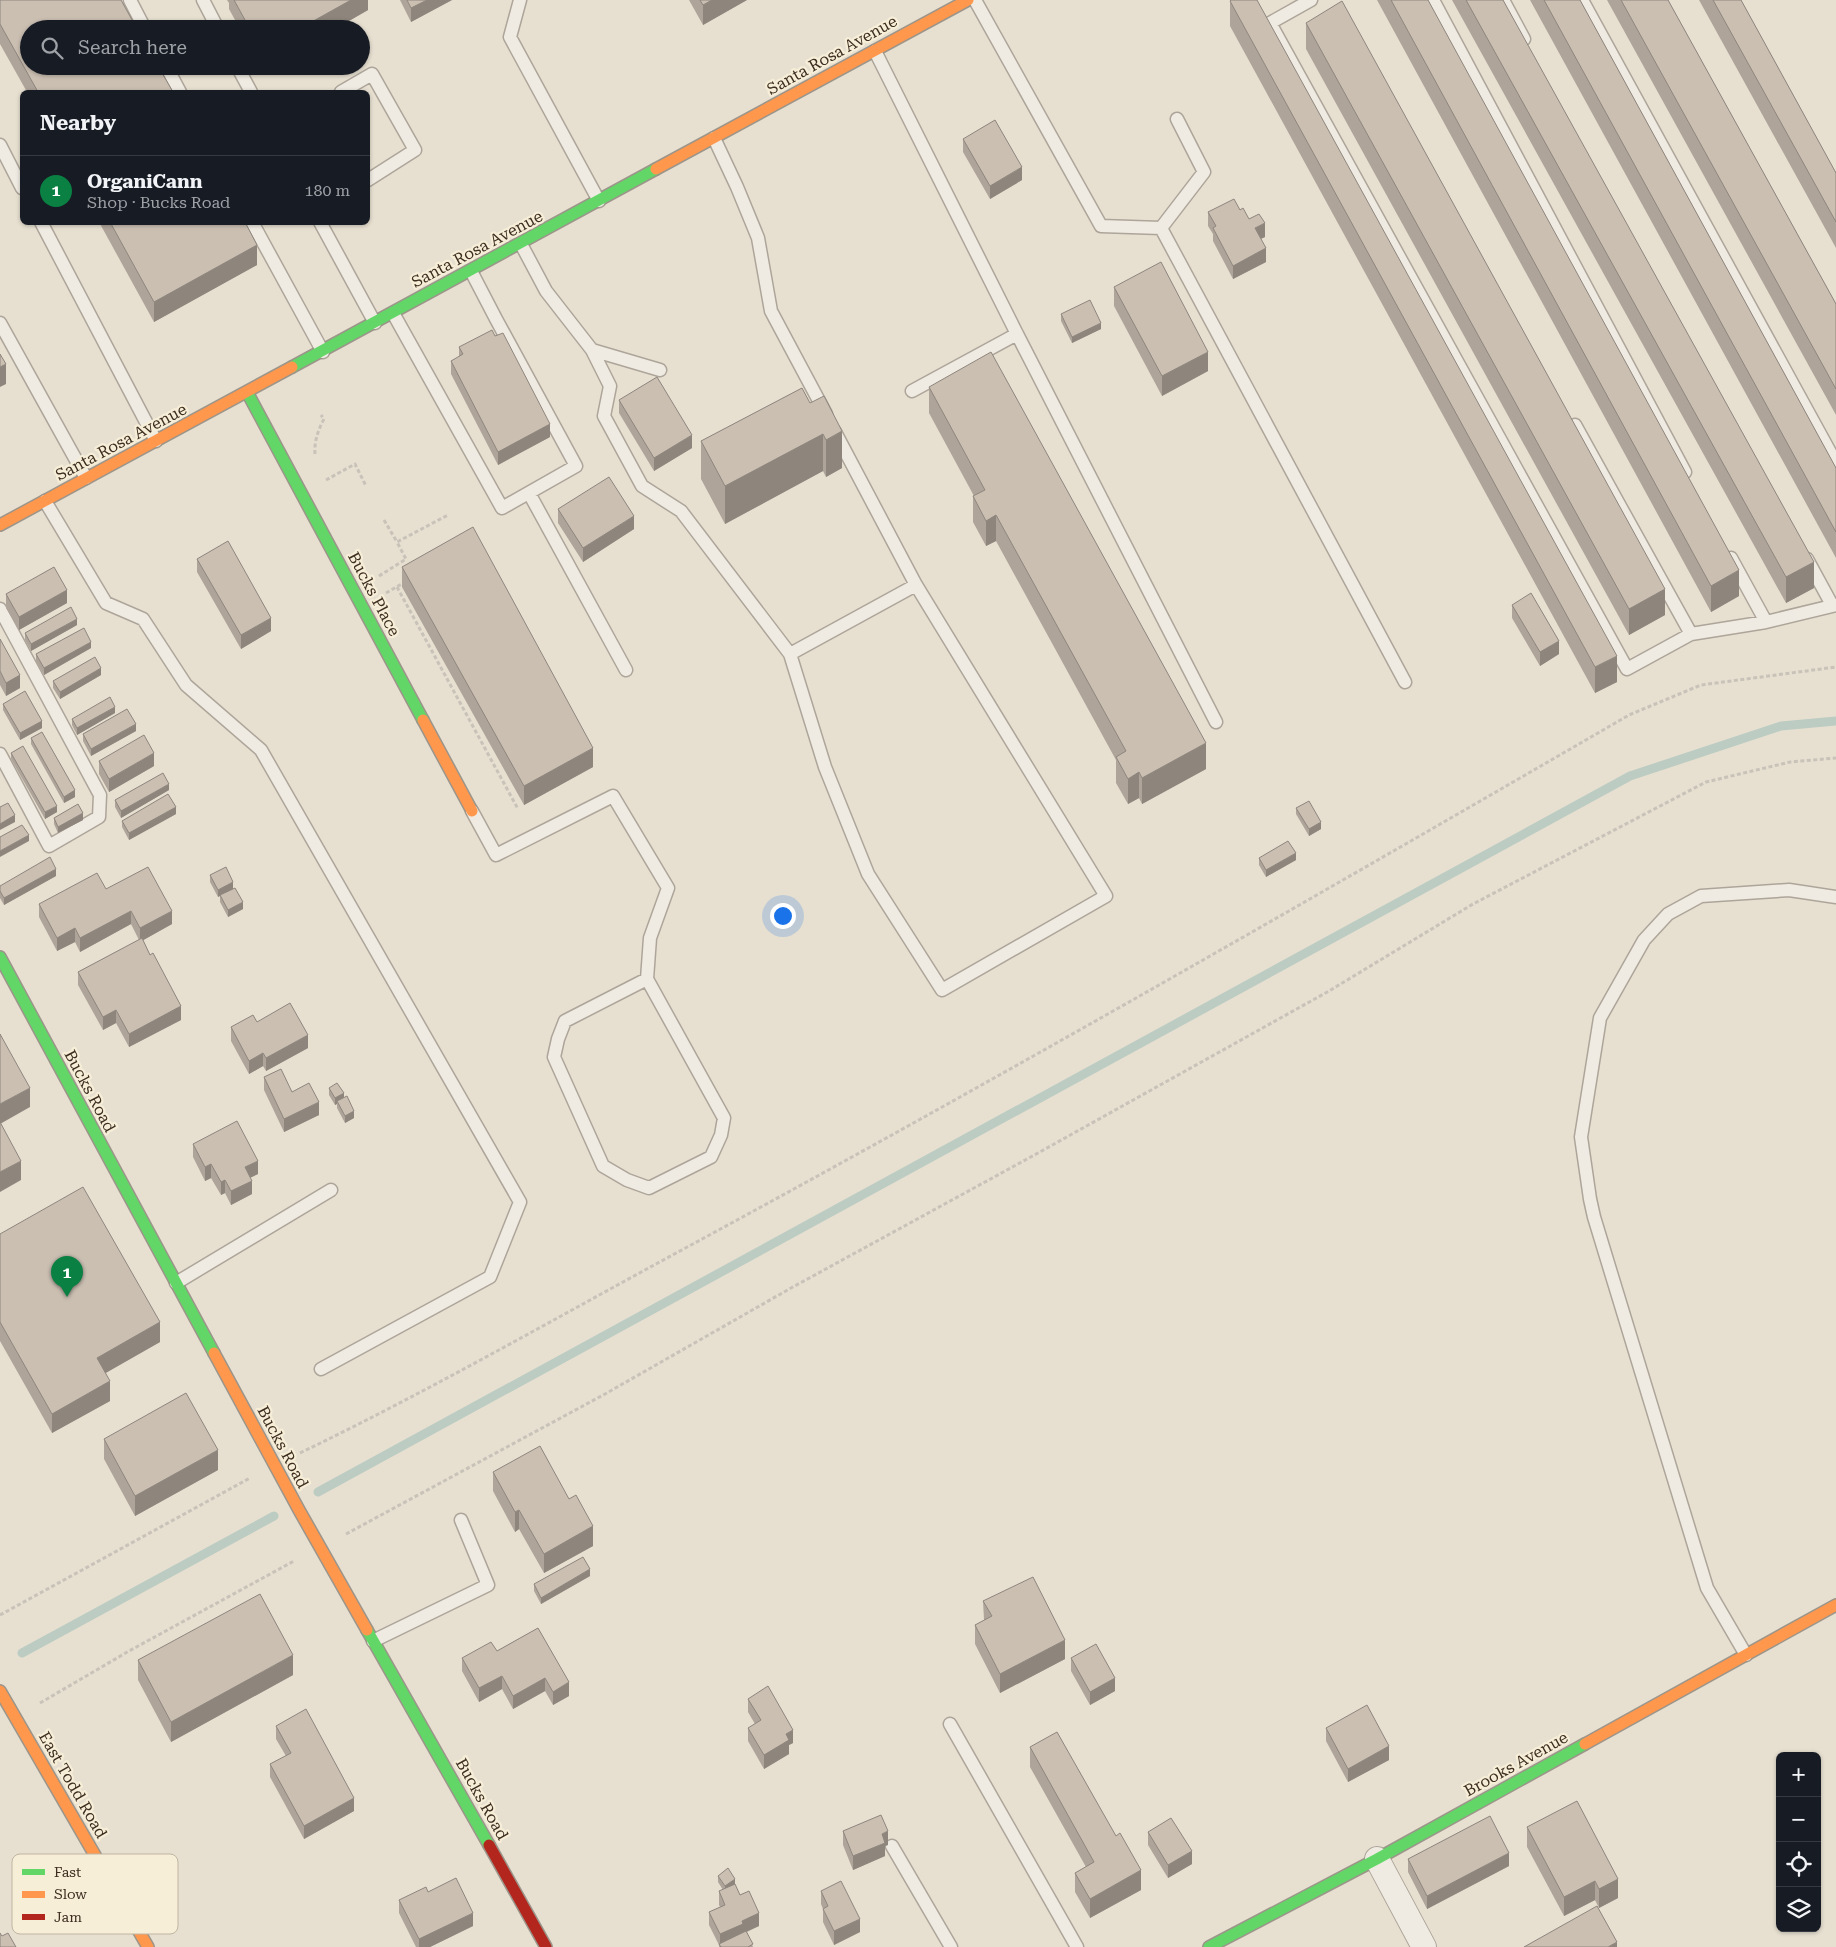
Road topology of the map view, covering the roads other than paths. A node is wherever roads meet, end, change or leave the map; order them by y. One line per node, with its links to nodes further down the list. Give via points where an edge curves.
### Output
1 (130, 0): 12 (lane)
2 (203, 0): 13 (lane)
3 (520, 0): 26 (lane, via 510,37)
4 (968, 0): 11 (street, Santa Rosa Avenue)
5 (975, 0): 30 (lane, via 1101,226)
6 (1311, 0): 10 (lane)
7 (1433, 0): 46 (lane)
8 (1503, 0): 15 (lane)
9 (1582, 0): 44 (lane)
10 (1292, 5): 56 (lane, via 1270,22 1626,669)
11 (944, 6): 14 (street, Santa Rosa Avenue)
12 (140, 20)
13 (213, 20)
14 (875, 51): 22 (street, Santa Rosa Avenue); 36 (lane)
15 (1532, 53)
16 (171, 75): 18 (lane)
17 (242, 75): 19 (lane)
18 (179, 90)
19 (250, 90)
20 (344, 90): 24 (lane, via 372,74 415,150)
21 (1177, 119): 30 (lane, via 1204,172)
22 (714, 138): 26 (street, Santa Rosa Avenue); 52 (lane, via 758,238 771,311)
23 (0, 145): 25 (lane)
24 (370, 179)
25 (20, 184)
26 (599, 201): 31 (street, Santa Rosa Avenue)
27 (43, 225): 43 (lane)
28 (254, 225): 38 (lane)
29 (322, 225): 35 (lane)
30 (1161, 228): 59 (lane)
31 (521, 244): 32 (street, Santa Rosa Avenue); 37 (lane, via 546,291)
32 (471, 271): 33 (street, Santa Rosa Avenue); 47 (lane, via 576,466)
33 (393, 313): 35 (street, Santa Rosa Avenue); 47 (lane, via 502,508)
34 (0, 323): 45 (lane)
35 (375, 323): 38 (street, Santa Rosa Avenue)
36 (1017, 334): 40 (lane); 60 (lane)
37 (592, 350): 39 (lane); 57 (lane, via 610,386 604,416 642,486 681,511)
38 (323, 352): 41 (street, Santa Rosa Avenue)
39 (660, 370)
40 (912, 391)
41 (247, 392): 43 (street, Santa Rosa Avenue); 62 (street, Bucks Place)
42 (1570, 417): 56 (lane)
43 (156, 441): 45 (street, Santa Rosa Avenue)
44 (1836, 463)
45 (86, 478): 48 (street, Santa Rosa Avenue)
46 (1691, 482)
47 (529, 493): 58 (lane)
48 (45, 501): 49 (street, Santa Rosa Avenue); 68 (lane, via 106,603 143,619 186,685 261,750 520,1202 490,1277)
49 (0, 525)
50 (1723, 543): 55 (lane)
51 (1799, 544): 53 (lane)
52 (916, 585): 57 (lane); 57 (lane, via 1106,896 942,990 868,874 825,767)
53 (1834, 605): 55 (lane)
54 (0, 609): 61 (lane, via 100,795 99,817 49,846)
55 (1766, 622): 56 (lane)
56 (1691, 634)
57 (790, 654)
58 (626, 670)
59 (1405, 682)
60 (1216, 722)
61 (0, 754)
62 (472, 811): 65 (lane, via 496,855 612,796 668,888 650,938)
63 (1836, 897): 72 (lane, via 1789,890 1701,896 1668,914 1644,940 1600,1018 1581,1137 1594,1216 1707,1588)
64 (0, 957): 67 (street, Bucks Road)
65 (647, 979): 65 (lane, via 724,1118 721,1135 711,1157 649,1188 603,1166 554,1057 565,1021)
66 (331, 1190): 67 (lane)
67 (176, 1283): 71 (street, Bucks Road)
68 (321, 1369)
69 (460, 1520): 71 (lane, via 488,1585)
70 (1836, 1605): 72 (street, Brooks Avenue)
71 (373, 1640): 80 (street, Bucks Road)
72 (1746, 1654): 77 (street, Brooks Avenue)
73 (0, 1691): 76 (street, East Todd Road)
74 (950, 1724): 82 (lane)
75 (892, 1846): 81 (lane)
76 (94, 1854)
77 (1377, 1859): 83 (street, Brooks Avenue); 84 (street)
78 (140, 1934): 79 (street, East Todd Road)
79 (148, 1947)
80 (546, 1947)
81 (951, 1947)
82 (1077, 1947)
83 (1209, 1947)
84 (1424, 1947)

